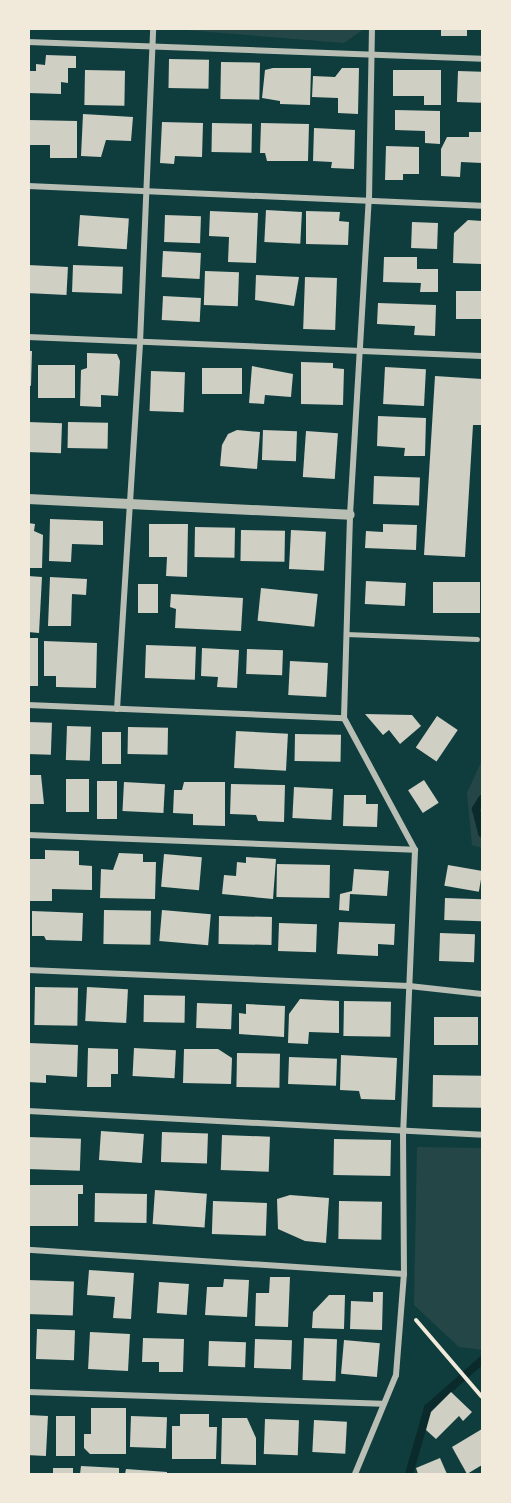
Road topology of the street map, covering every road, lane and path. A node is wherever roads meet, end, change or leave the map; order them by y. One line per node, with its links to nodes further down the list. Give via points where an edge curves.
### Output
1 (153, 28): 4 (street)
2 (372, 28): 5 (street)
3 (28, 42): 4 (street)
4 (152, 48): 5 (street); 8 (street)
5 (372, 53): 6 (street); 9 (street)
6 (483, 59)
7 (28, 186): 8 (street)
8 (144, 192): 9 (street); 12 (street)
9 (369, 199): 10 (street); 13 (street)
10 (483, 206)
11 (28, 337): 12 (street)
12 (140, 343): 13 (street); 16 (street)
13 (361, 349): 14 (street); 17 (street)
14 (483, 356)
15 (28, 499): 16 (street)
16 (129, 504): 17 (street); 21 (street)
17 (350, 515): 18 (street)
18 (346, 634): 19 (lane); 22 (street)
19 (477, 639)
20 (28, 705): 21 (street)
21 (117, 709): 22 (street)
22 (344, 718): 24 (street)
23 (28, 835): 24 (street)
24 (415, 850): 26 (street)
25 (28, 970): 26 (street)
26 (409, 987): 27 (street); 29 (street)
27 (483, 994)
28 (28, 1111): 29 (street)
29 (403, 1132): 30 (street); 32 (street)
30 (483, 1135)
31 (28, 1251): 32 (street)
32 (404, 1274): 33 (street)
33 (402, 1304): 35 (path); 36 (street, via 396,1375)
34 (28, 1392): 36 (street)
35 (483, 1396)
36 (382, 1404): 37 (street)
37 (355, 1474)

